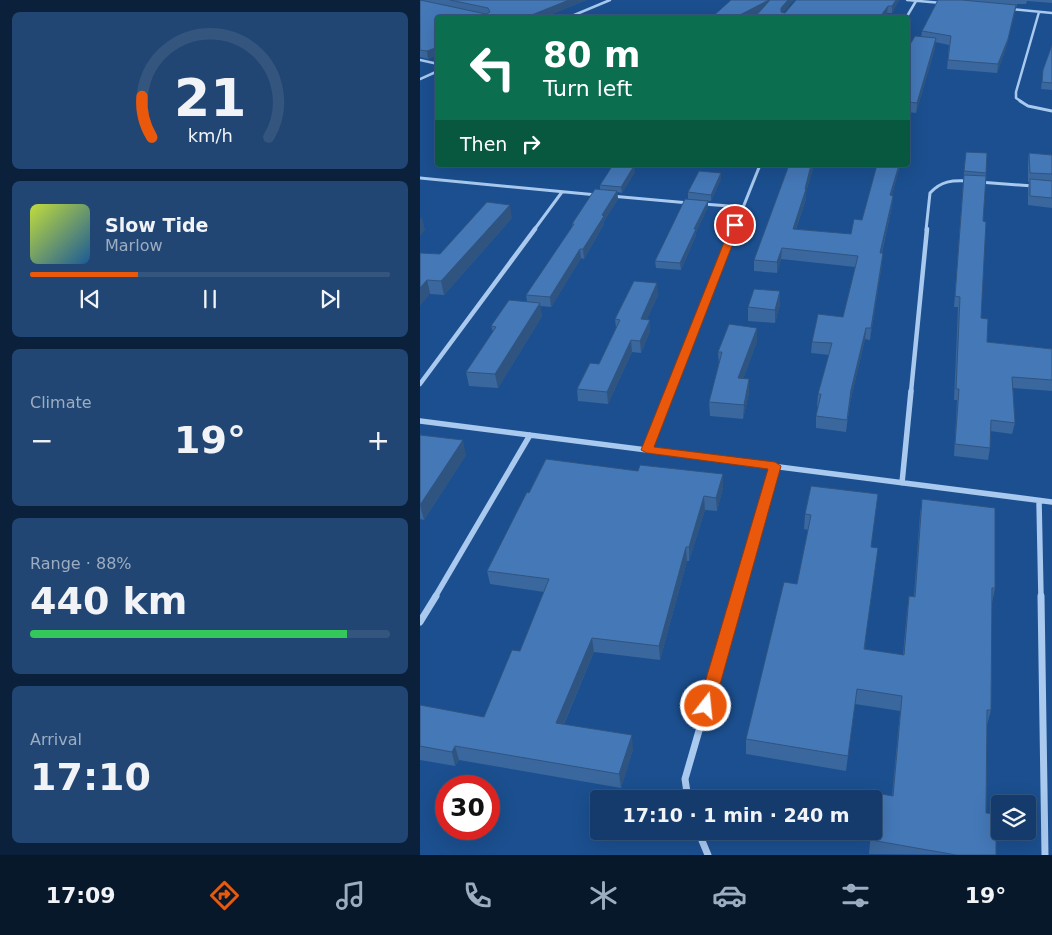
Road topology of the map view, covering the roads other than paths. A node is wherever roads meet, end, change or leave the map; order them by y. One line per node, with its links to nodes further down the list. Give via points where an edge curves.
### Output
1 (610, 0): 8 (street)
2 (907, 0): 3 (street)
3 (916, 1): 4 (street); 9 (street)
4 (944, 3)
5 (1010, 9): 6 (street)
6 (1040, 12): 7 (street); 14 (street, via 1016,98 1028,106)
7 (1052, 13)
8 (574, 15)
9 (908, 15)
10 (420, 60): 11 (street)
11 (435, 63)
12 (435, 72): 13 (street)
13 (420, 78)
14 (1052, 110)
15 (759, 167): 21 (street)
16 (420, 178): 18 (street)
17 (1043, 186): 27 (street, via 952,180 938,184 930,193)
18 (562, 192): 19 (street); 22 (street)
19 (600, 195)
20 (610, 196): 21 (street)
21 (742, 207): 25 (street)
22 (420, 384)
23 (420, 421): 24 (street)
24 (530, 435): 25 (street); 30 (street)
25 (647, 450): 26 (street)
26 (775, 466): 27 (street); 31 (street, via 685,779)
27 (902, 483): 28 (street)
28 (1039, 501): 29 (street); 34 (street)
29 (1052, 502)
30 (420, 622)
31 (687, 790)
32 (702, 840): 33 (street)
33 (708, 855)
34 (1045, 855)

